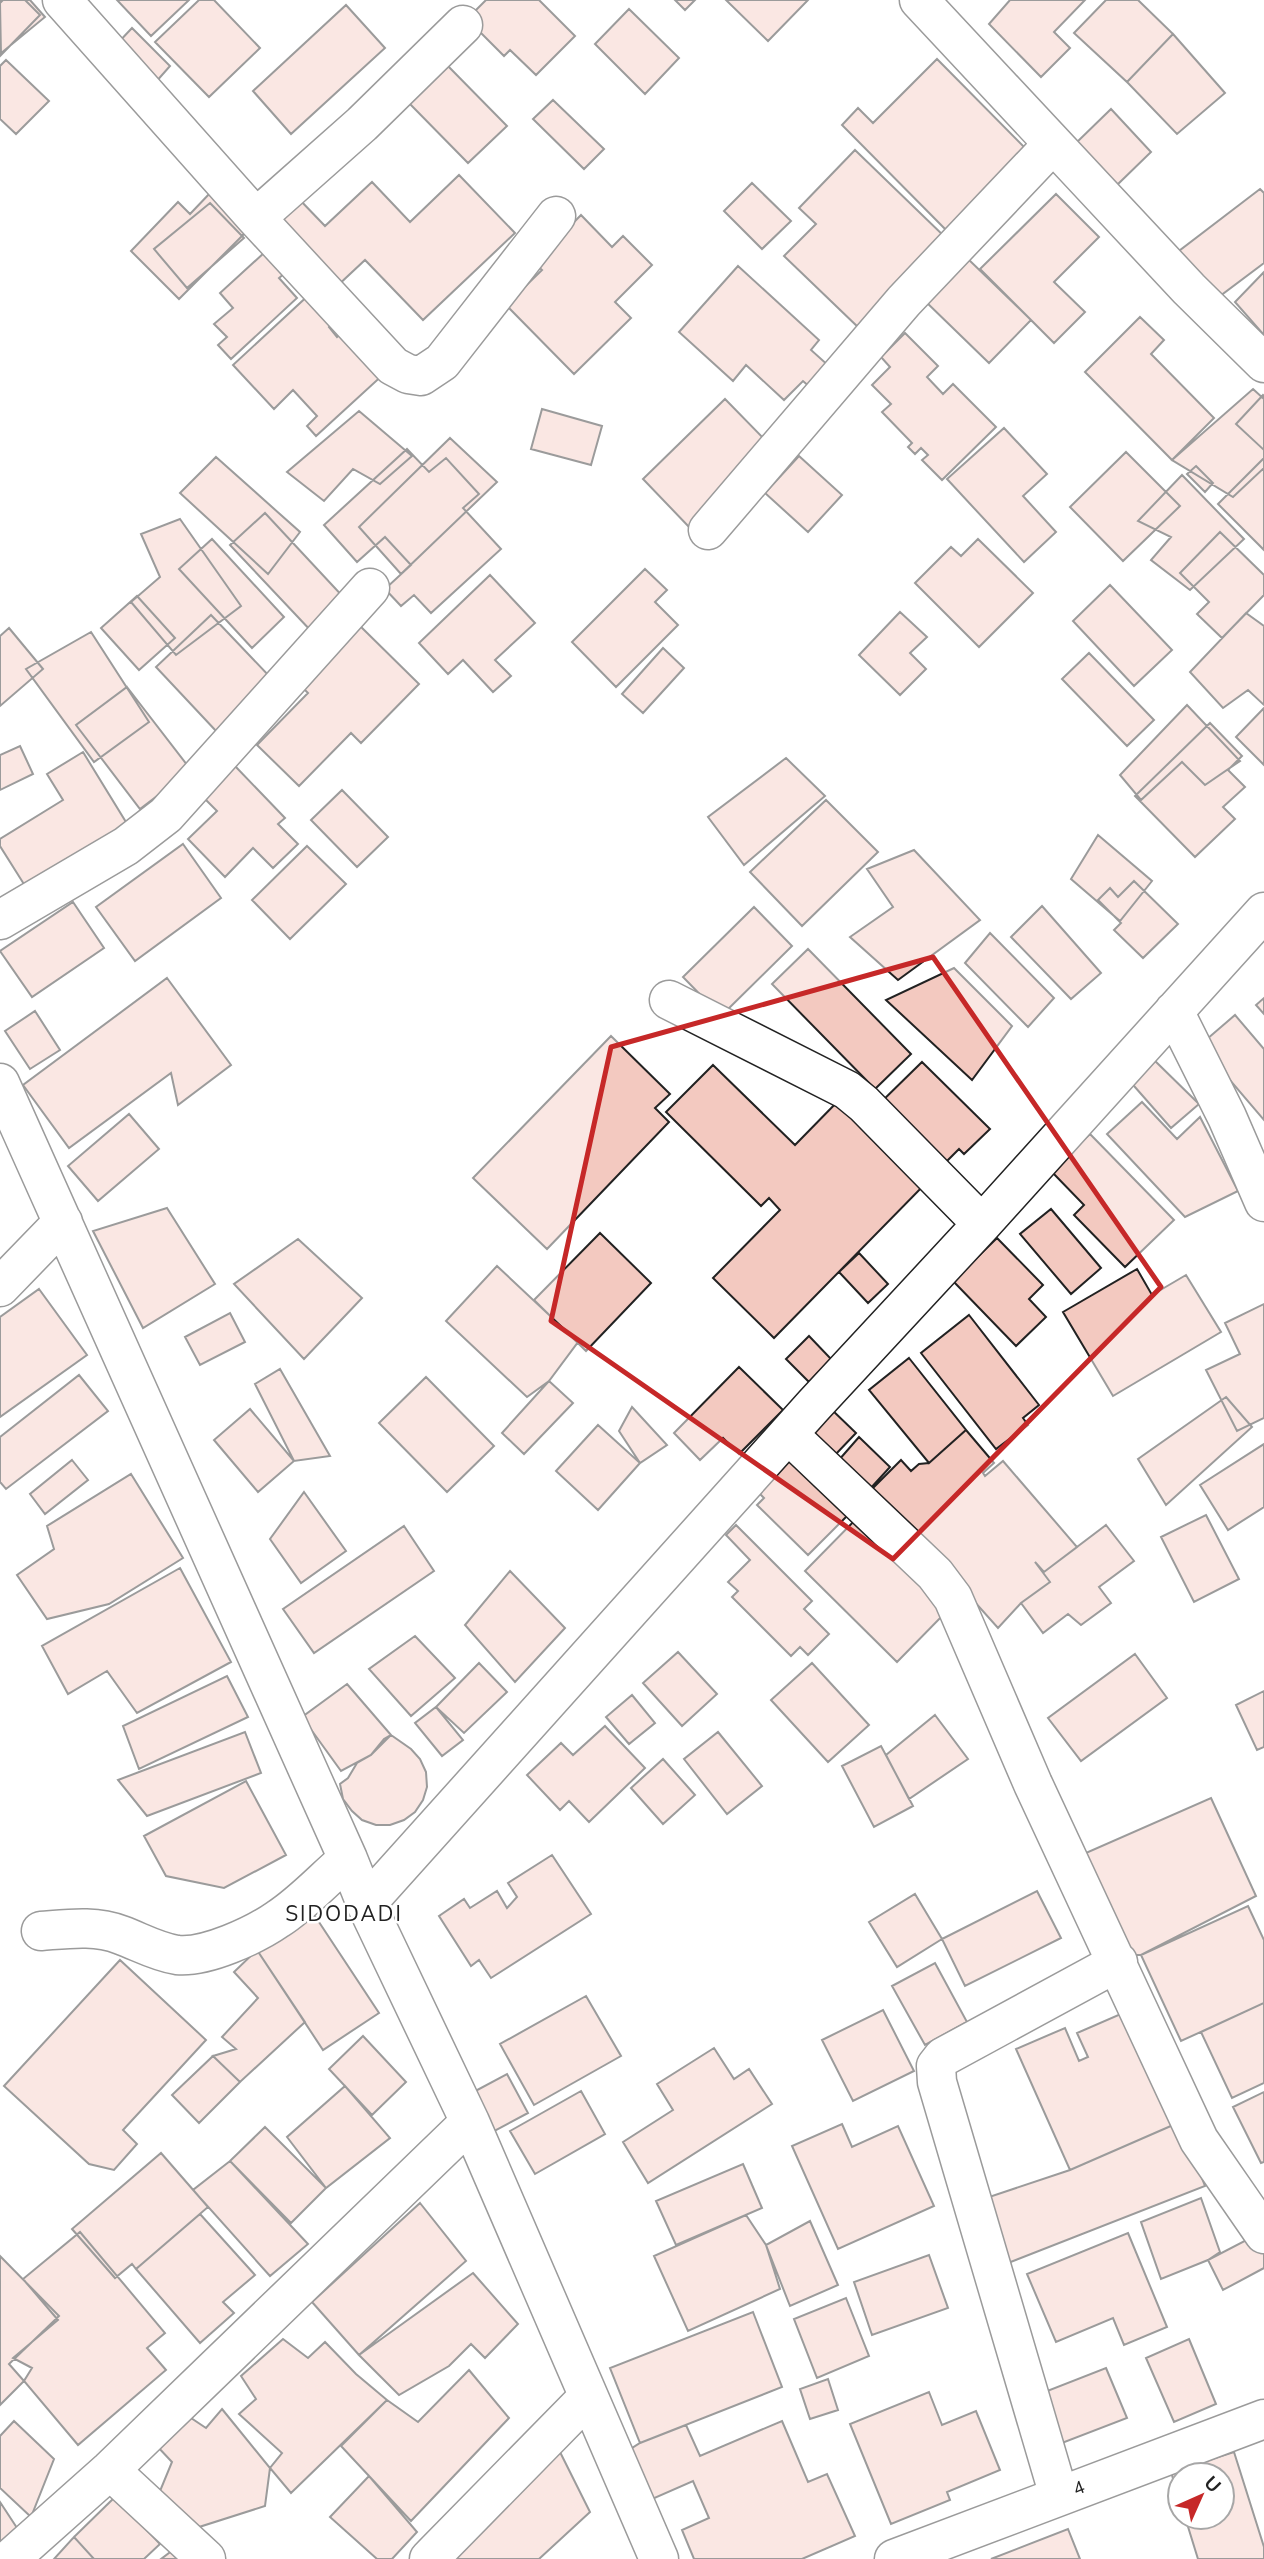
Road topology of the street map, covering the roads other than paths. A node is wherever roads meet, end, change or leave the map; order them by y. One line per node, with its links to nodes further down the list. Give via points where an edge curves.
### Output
1 (62, 0): 6 (street)
2 (919, 0): 4 (street)
3 (463, 25): 6 (street, via 362,124)
4 (1053, 144): 7 (street); 8 (street, via 905,301)
5 (556, 216): 6 (street, via 442,362 421,376 393,366)
6 (256, 218)
7 (1264, 363)
8 (708, 530)
9 (370, 588): 11 (street, via 166,815 126,846)
10 (1264, 912): 13 (street)
11 (0, 920)
12 (668, 1000): 17 (street, via 847,1090)
13 (1174, 1012): 15 (street); 17 (street)
14 (0, 1083): 16 (street)
15 (1264, 1202)
16 (63, 1222): 18 (street); 20 (street)
17 (982, 1224): 19 (street)
18 (0, 1287)
19 (789, 1435): 21 (street); 23 (street, via 935,1574 953,1598 1033,1784)
20 (348, 1859): 21 (street); 22 (street, via 278,1919 203,1952 179,1955 85,1927)
21 (366, 1904): 24 (street)
22 (41, 1931)
23 (1118, 1962): 25 (street, via 1199,2140); 29 (street, via 943,2057 936,2066)
24 (470, 2122): 26 (street); 28 (street)
25 (1264, 2234)
26 (588, 2397): 32 (street); 33 (street)
27 (1264, 2419): 29 (street, 4)
28 (110, 2470): 30 (street); 31 (street)
29 (1059, 2496): 34 (street, 4)
30 (10, 2559)
31 (206, 2559)
32 (429, 2559)
33 (659, 2559)
34 (894, 2559)

